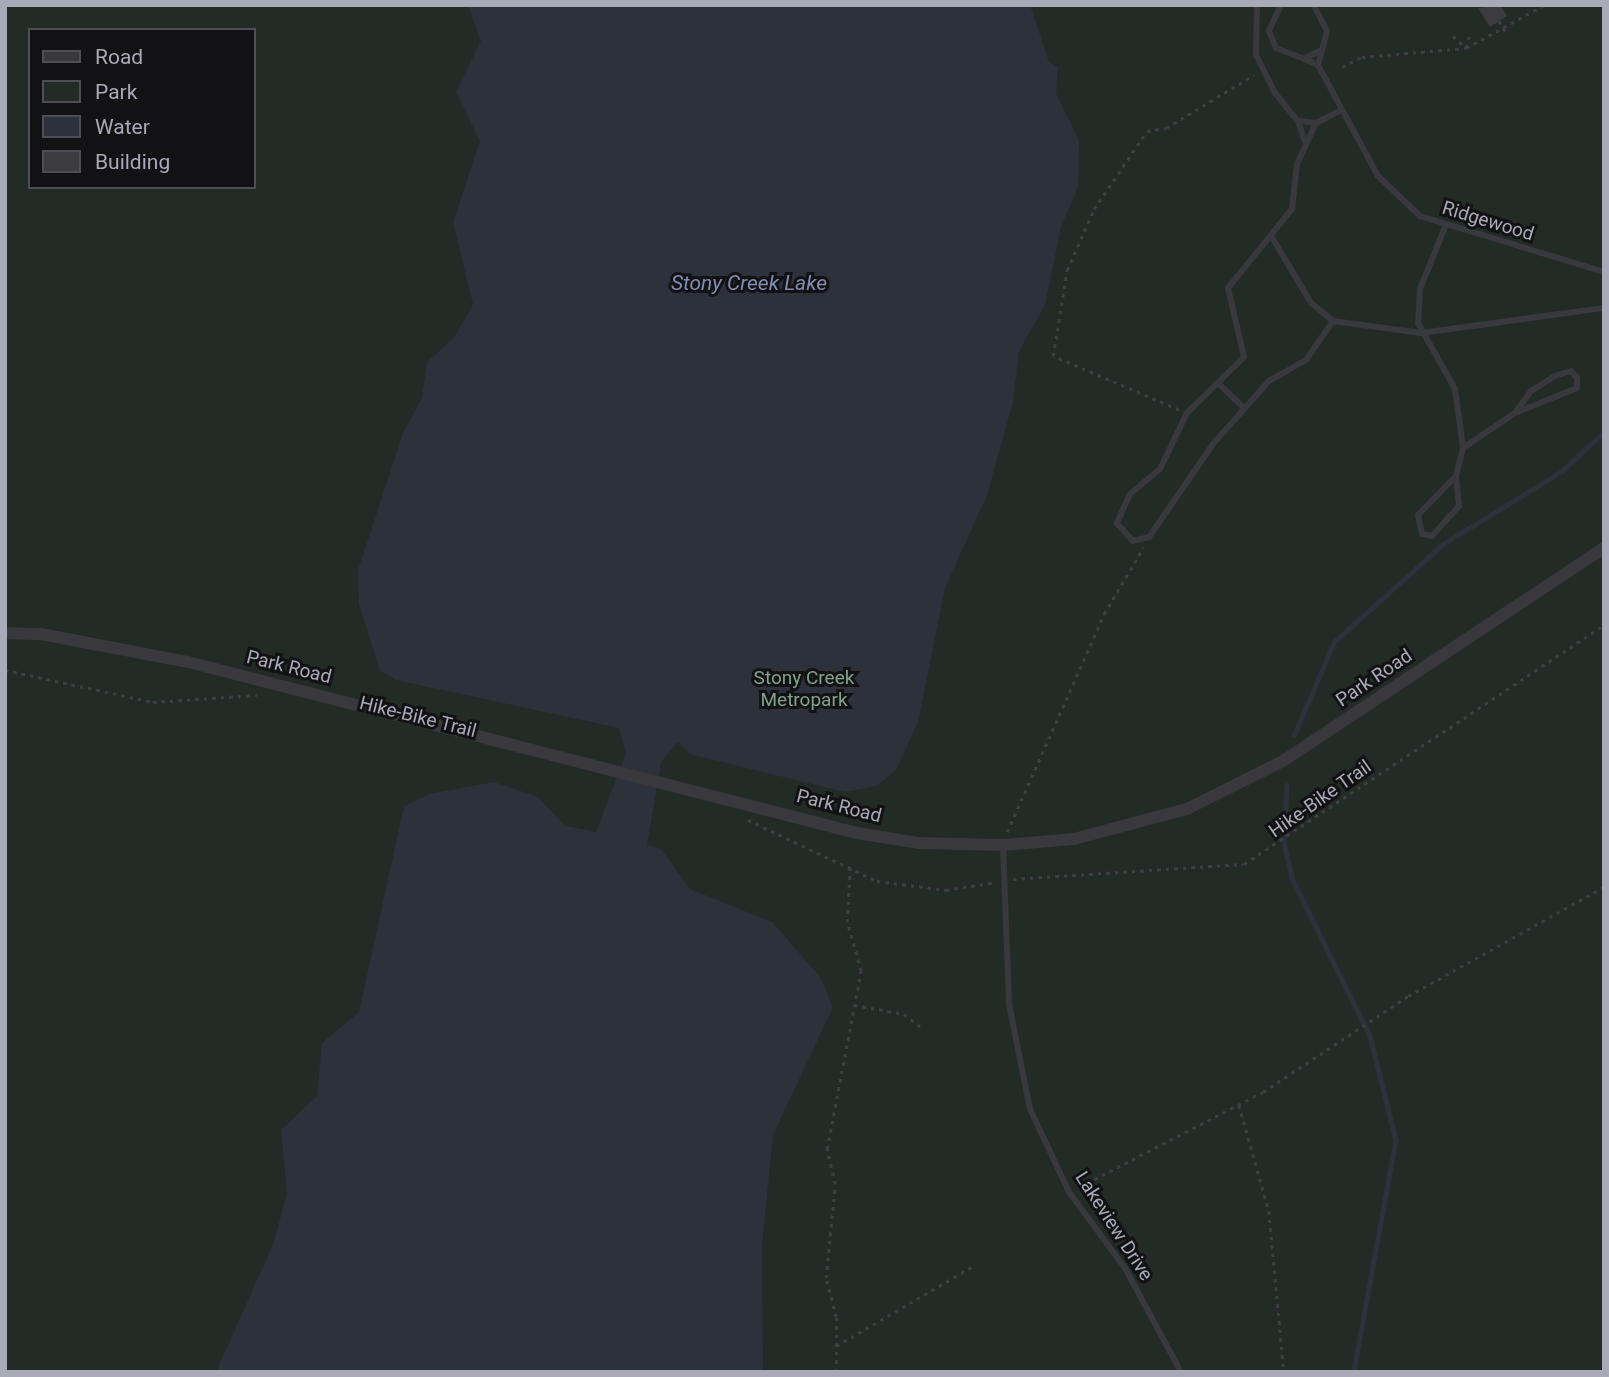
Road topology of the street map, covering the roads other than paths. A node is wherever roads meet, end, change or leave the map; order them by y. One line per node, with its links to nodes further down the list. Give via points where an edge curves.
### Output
1 (1257, 5): 8 (lane, via 1252,26 1263,69)
2 (1281, 5): 5 (lane, via 1270,21 1271,40 1284,54)
3 (1314, 5): 4 (lane, via 1326,22)
4 (1319, 51): 5 (lane); 6 (lane)
5 (1304, 60): 6 (lane)
6 (1318, 65): 7 (lane, Ridgewood)
7 (1341, 110): 9 (lane); 11 (lane, Ridgewood, via 1398,199)
8 (1298, 121): 9 (lane); 10 (lane)
9 (1316, 123): 10 (lane)
10 (1304, 141): 12 (lane, via 1297,194)
11 (1445, 227): 13 (lane, Ridgewood); 16 (lane, via 1420,289)
12 (1273, 239): 15 (lane, via 1311,303); 17 (lane, via 1236,271 1228,288 1244,357)
13 (1604, 272)
14 (1604, 308): 16 (lane)
15 (1332, 321): 16 (lane); 18 (lane, via 1306,360 1269,381)
16 (1421, 333): 20 (lane, via 1455,388)
17 (1218, 383): 18 (lane); 18 (lane, via 1187,414 1160,469 1130,494 1117,523 1133,541 1149,537)
18 (1245, 409)
19 (1515, 413): 19 (lane, via 1577,388 1572,370 1531,391); 20 (lane)
20 (1463, 448): 21 (lane)
21 (1456, 475): 21 (lane, via 1418,515 1422,534 1432,536 1449,524 1459,506)
22 (1604, 548): 24 (street, Park Road, via 1283,761 1199,803 1134,827)
23 (5, 633): 24 (street, Park Road, via 41,634 188,662 666,780 857,833 919,844)
24 (1003, 845): 25 (lane, Lakeview Drive, via 1009,1004 1030,1109 1069,1192 1125,1268)
25 (1181, 1372)

